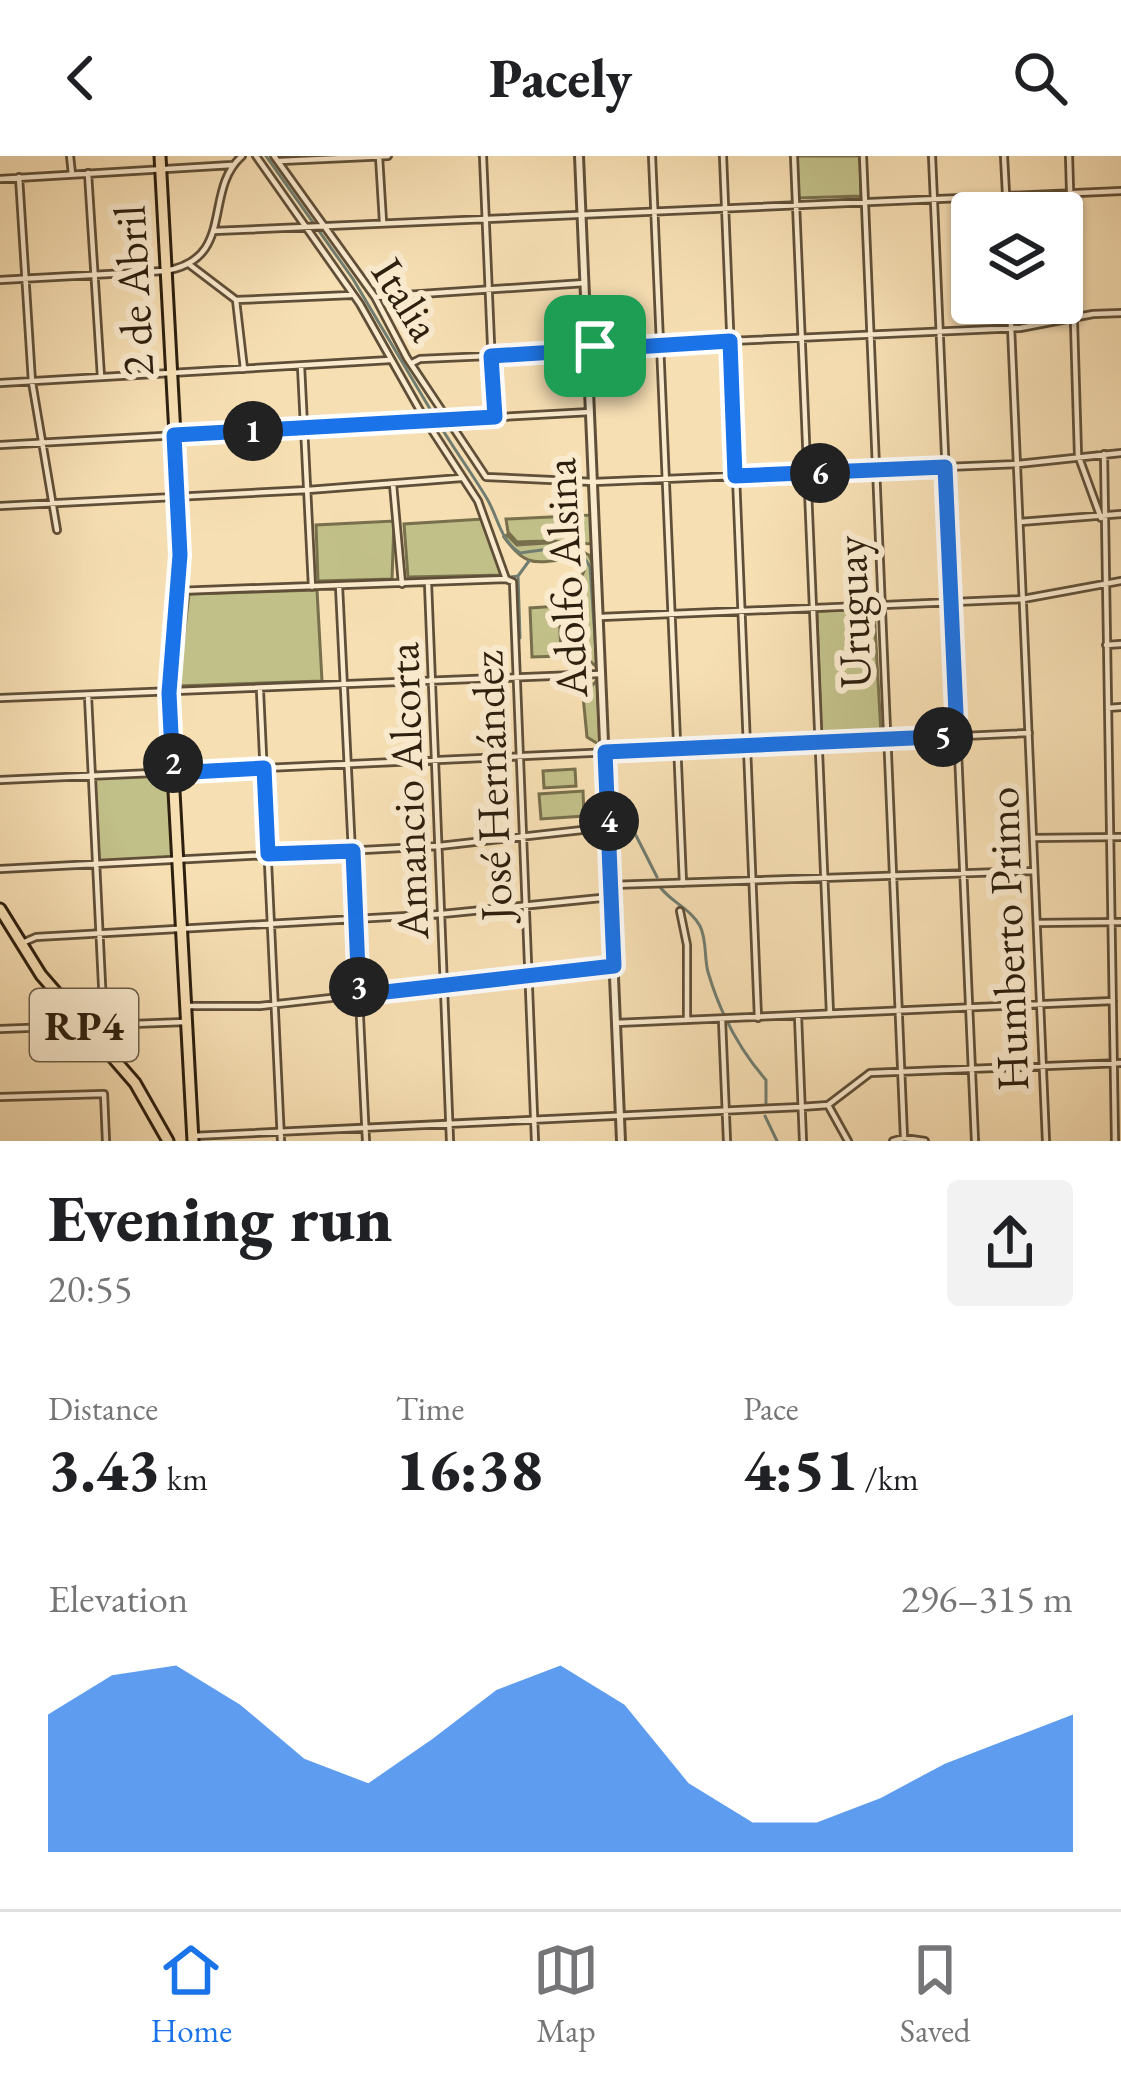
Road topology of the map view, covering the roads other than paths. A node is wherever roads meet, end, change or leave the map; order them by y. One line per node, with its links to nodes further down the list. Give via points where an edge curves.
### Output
1 (70, 156): 20 (street)
2 (160, 156): 18 (main road, 2 de Abril / RP4)
3 (242, 156): 17 (street)
4 (256, 156): 36 (street, Italia)
5 (379, 156): 6 (street); 16 (street); 34 (street)
6 (388, 156)
7 (483, 156): 33 (street)
8 (579, 156): 32 (street, Adolfo Alsina)
9 (652, 156): 31 (street)
10 (723, 156): 30 (street)
11 (794, 156): 29 (street)
12 (863, 156): 28 (street, Uruguay)
13 (932, 156): 27 (street)
14 (1004, 156): 24 (street)
15 (1069, 156): 25 (street)
16 (276, 159): 35 (street, Italia)
17 (232, 165): 18 (street); 37 (street)
18 (160, 170): 19 (street); 39 (main road, 2 de Abril / RP4)
19 (88, 173): 20 (street); 40 (street)
20 (72, 174): 21 (street)
21 (19, 177): 22 (street); 41 (street)
22 (0, 178)
23 (1121, 191): 25 (street)
24 (1006, 192)
25 (1070, 192)
26 (951, 197): 27 (street)
27 (934, 198): 28 (street); 54 (street)
28 (866, 201): 29 (street); 55 (street, Uruguay)
29 (796, 204): 30 (street); 56 (street)
30 (725, 206): 31 (street); 57 (street)
31 (654, 210): 32 (street); 58 (street)
32 (582, 213): 33 (street); 43 (street, Adolfo Alsina)
33 (485, 217): 34 (street); 44 (street)
34 (382, 224): 35 (street)
35 (320, 227): 36 (street); 46 (street, Italia)
36 (306, 228): 37 (street); 45 (street, Italia)
37 (214, 231): 38 (street)
38 (190, 265): 39 (street); 47 (street)
39 (164, 272): 40 (street); 65 (main road, 2 de Abril / RP4)
40 (94, 275): 41 (street); 66 (street)
41 (25, 279): 42 (street); 67 (street)
42 (0, 280)
43 (585, 283): 44 (street); 59 (street, Adolfo Alsina)
44 (489, 286): 46 (street); 60 (street)
45 (353, 294): 47 (street); 61 (street, Italia)
46 (375, 297): 62 (street, Italia)
47 (236, 300): 64 (street)
48 (1121, 313): 49 (street)
49 (1083, 316)
50 (1012, 324): 53 (street, Humberto Primo)
51 (1038, 324): 53 (street)
52 (1074, 324): 79 (street)
53 (1012, 329): 54 (street); 80 (street, Humberto Primo)
54 (940, 332): 55 (street); 81 (street)
55 (871, 335): 56 (street); 82 (street, Uruguay)
56 (801, 338): 57 (street); 83 (street)
57 (730, 341): 58 (street); 84 (street)
58 (660, 344): 59 (street); 86 (street)
59 (588, 350): 60 (street); 69 (street, Adolfo Alsina)
60 (491, 356): 62 (street); 70 (street)
61 (392, 360): 63 (street); 72 (street, Italia)
62 (412, 363): 71 (street, Italia)
63 (301, 366): 64 (street); 73 (street)
64 (244, 369): 65 (street)
65 (170, 374): 66 (street); 74 (main road, 2 de Abril / RP4)
66 (101, 378): 67 (street)
67 (32, 382): 68 (street); 75 (street)
68 (0, 383)
69 (590, 412): 70 (street); 87 (street, Adolfo Alsina)
70 (495, 417): 71 (street)
71 (444, 420): 72 (street); 87 (street, Italia, via 486,477)
72 (428, 421): 73 (street); 85 (street, Italia)
73 (304, 428): 74 (street); 89 (street)
74 (174, 435): 75 (street); 90 (main road, 2 de Abril / RP4)
75 (42, 443): 76 (street); 91 (street)
76 (0, 445)
77 (1121, 453): 78 (street)
78 (1104, 454): 79 (street); 94 (street)
79 (1078, 455): 80 (street); 94 (street)
80 (1018, 464): 81 (street); 95 (street, Humberto Primo)
81 (945, 467): 82 (street); 106 (street)
82 (876, 470): 83 (street); 107 (street, Uruguay)
83 (807, 473): 84 (street); 108 (street)
84 (735, 476): 86 (street); 109 (street)
85 (463, 477): 88 (street); 97 (street, José Hernández, via 483,508)
86 (665, 479): 87 (street); 110 (street)
87 (594, 482): 111 (street, Adolfo Alsina)
88 (394, 484): 89 (street); 101 (street, Amancio Alcorta)
89 (308, 490): 90 (street); 103 (street)
90 (177, 496): 91 (street); 104 (main road, 2 de Abril / RP4)
91 (53, 504): 92 (street); 96 (street)
92 (0, 506)
93 (1121, 514): 94 (street)
94 (1102, 517): 95 (street); 98 (street)
95 (1019, 523): 105 (street, Humberto Primo)
96 (57, 530)
97 (506, 579): 100 (street); 115 (street, José Hernández, via 514,585)
98 (1105, 581): 99 (street); 105 (street); 113 (street)
99 (1121, 581)
100 (428, 583): 101 (street); 116 (street, Amancio Alcorta)
101 (402, 584): 102 (street)
102 (339, 586): 103 (street); 117 (street)
103 (312, 587): 104 (street)
104 (177, 591): 119 (main road, 2 de Abril / RP4)
105 (1023, 599): 106 (street); 124 (street, Humberto Primo)
106 (952, 601): 107 (street); 125 (street)
107 (882, 604): 108 (street); 126 (street, Uruguay)
108 (812, 607): 109 (street); 127 (street)
109 (741, 610): 110 (street); 128 (street)
110 (671, 613): 111 (street); 129 (street)
111 (601, 617): 114 (street, Adolfo Alsina)
112 (1121, 644): 113 (street)
113 (1106, 645): 123 (street)
114 (602, 674): 115 (street); 130 (street, Adolfo Alsina)
115 (517, 676): 116 (street); 131 (street, José Hernández)
116 (434, 680): 117 (street); 132 (street, Amancio Alcorta)
117 (345, 685): 118 (street); 133 (street)
118 (260, 689): 119 (street); 134 (street)
119 (169, 693): 120 (street); 137 (main road, 2 de Abril / RP4)
120 (88, 694): 121 (street); 138 (street)
121 (0, 698)
122 (1121, 707): 123 (street)
123 (1108, 708): 135 (street)
124 (1029, 733): 125 (street); 143 (street, Humberto Primo)
125 (957, 736): 126 (street); 152 (street)
126 (887, 739): 127 (street); 153 (street, Uruguay)
127 (818, 742): 128 (street); 154 (street)
128 (747, 745): 129 (street); 155 (street)
129 (678, 747): 130 (street); 156 (street)
130 (605, 752): 131 (street); 140 (street, Adolfo Alsina)
131 (520, 758): 132 (street); 141 (street, José Hernández)
132 (436, 761): 133 (street); 145 (street, Amancio Alcorta)
133 (348, 764): 134 (street); 146 (street)
134 (264, 768): 137 (street); 147 (street)
135 (1109, 772): 136 (street); 144 (street)
136 (1121, 772)
137 (173, 773): 138 (street); 148 (main road, 2 de Abril / RP4)
138 (92, 776): 139 (street); 149 (street)
139 (0, 780)
140 (609, 827): 141 (street); 157 (street, Adolfo Alsina)
141 (523, 836): 145 (street); 159 (street, José Hernández)
142 (1121, 837): 144 (street)
143 (1033, 838): 144 (street); 151 (street, Humberto Primo)
144 (1109, 838): 164 (street)
145 (440, 846): 146 (street); 162 (street, Amancio Alcorta)
146 (353, 851): 147 (street); 163 (street)
147 (268, 854): 148 (street); 167 (street)
148 (177, 860): 149 (street); 168 (main road, 2 de Abril / RP4)
149 (95, 864): 150 (street); 169 (street)
150 (0, 868)
151 (1034, 871): 152 (street); 166 (street, Humberto Primo)
152 (963, 872): 153 (street); 179 (street)
153 (894, 873): 154 (street); 180 (street, Uruguay)
154 (824, 876): 155 (street); 181 (street)
155 (752, 880): 156 (street); 183 (street)
156 (683, 883): 157 (street)
157 (611, 885): 158 (street, Adolfo Alsina)
158 (611, 897): 159 (street); 171 (street, Adolfo Alsina)
159 (526, 904): 162 (street); 172 (street, José Hernández)
160 (0, 909): 170 (main road, RP4)
161 (680, 911): 185 (street)
162 (442, 914): 163 (street); 173 (street, Amancio Alcorta)
163 (356, 919): 167 (street); 174 (street)
164 (1111, 922): 165 (street); 166 (street); 175 (street)
165 (1121, 922)
166 (1036, 923): 177 (street, Humberto Primo)
167 (271, 925): 168 (street); 176 (street)
168 (180, 929): 169 (street); 178 (main road, 2 de Abril / RP4)
169 (98, 933): 170 (street); 188 (street)
170 (20, 945): 189 (main road, RP4)
171 (614, 966): 172 (street); 187 (street, Adolfo Alsina)
172 (528, 975): 173 (street); 200 (street, José Hernández)
173 (444, 986): 174 (street); 201 (street, Amancio Alcorta)
174 (359, 995): 176 (street); 202 (street)
175 (1113, 1001): 177 (street); 191 (street)
176 (276, 1004): 178 (street); 204 (street)
177 (1040, 1004): 179 (street); 192 (street, Humberto Primo)
178 (184, 1006): 186 (main road, 2 de Abril / RP4)
179 (969, 1008): 180 (street); 193 (street)
180 (899, 1011): 181 (street); 194 (street, Uruguay)
181 (830, 1014): 182 (street)
182 (798, 1016): 183 (street); 197 (street)
183 (758, 1018): 184 (street)
184 (724, 1019): 185 (street); 198 (street)
185 (687, 1020): 187 (street)
186 (185, 1022): 188 (street); 205 (main road, 2 de Abril / RP4)
187 (616, 1023): 199 (street, Adolfo Alsina)
188 (104, 1026): 189 (street)
189 (85, 1027): 190 (street); 208 (main road, RP4, via 135,1083)
190 (0, 1029)
191 (1117, 1063): 192 (street); 203 (street)
192 (1042, 1066): 193 (street); 219 (street, Humberto Primo)
193 (971, 1069): 194 (street); 218 (street)
194 (901, 1072): 196 (street, via 865,1075); 206 (street, Uruguay)
195 (0, 1097): 207 (street, via 104,1094)
196 (828, 1105): 197 (street); 215 (street)
197 (801, 1107): 198 (street); 214 (street)
198 (726, 1112): 199 (street); 213 (street)
199 (620, 1117): 200 (street); 212 (street, Adolfo Alsina)
200 (534, 1122): 201 (street); 211 (street, José Hernández)
201 (449, 1125): 202 (street); 210 (street, Amancio Alcorta)
202 (365, 1130): 204 (street); 209 (street)
203 (1118, 1130): 220 (street)
204 (280, 1137): 205 (street)
205 (193, 1138)
206 (904, 1138): 216 (street); 217 (street)
207 (106, 1141)
208 (168, 1141)
209 (366, 1141)
210 (450, 1141)
211 (535, 1141)
212 (621, 1141)
213 (727, 1141)
214 (803, 1141)
215 (848, 1141)
216 (893, 1141)
217 (925, 1141)
218 (975, 1141)
219 (1046, 1141)
220 (1114, 1141)

